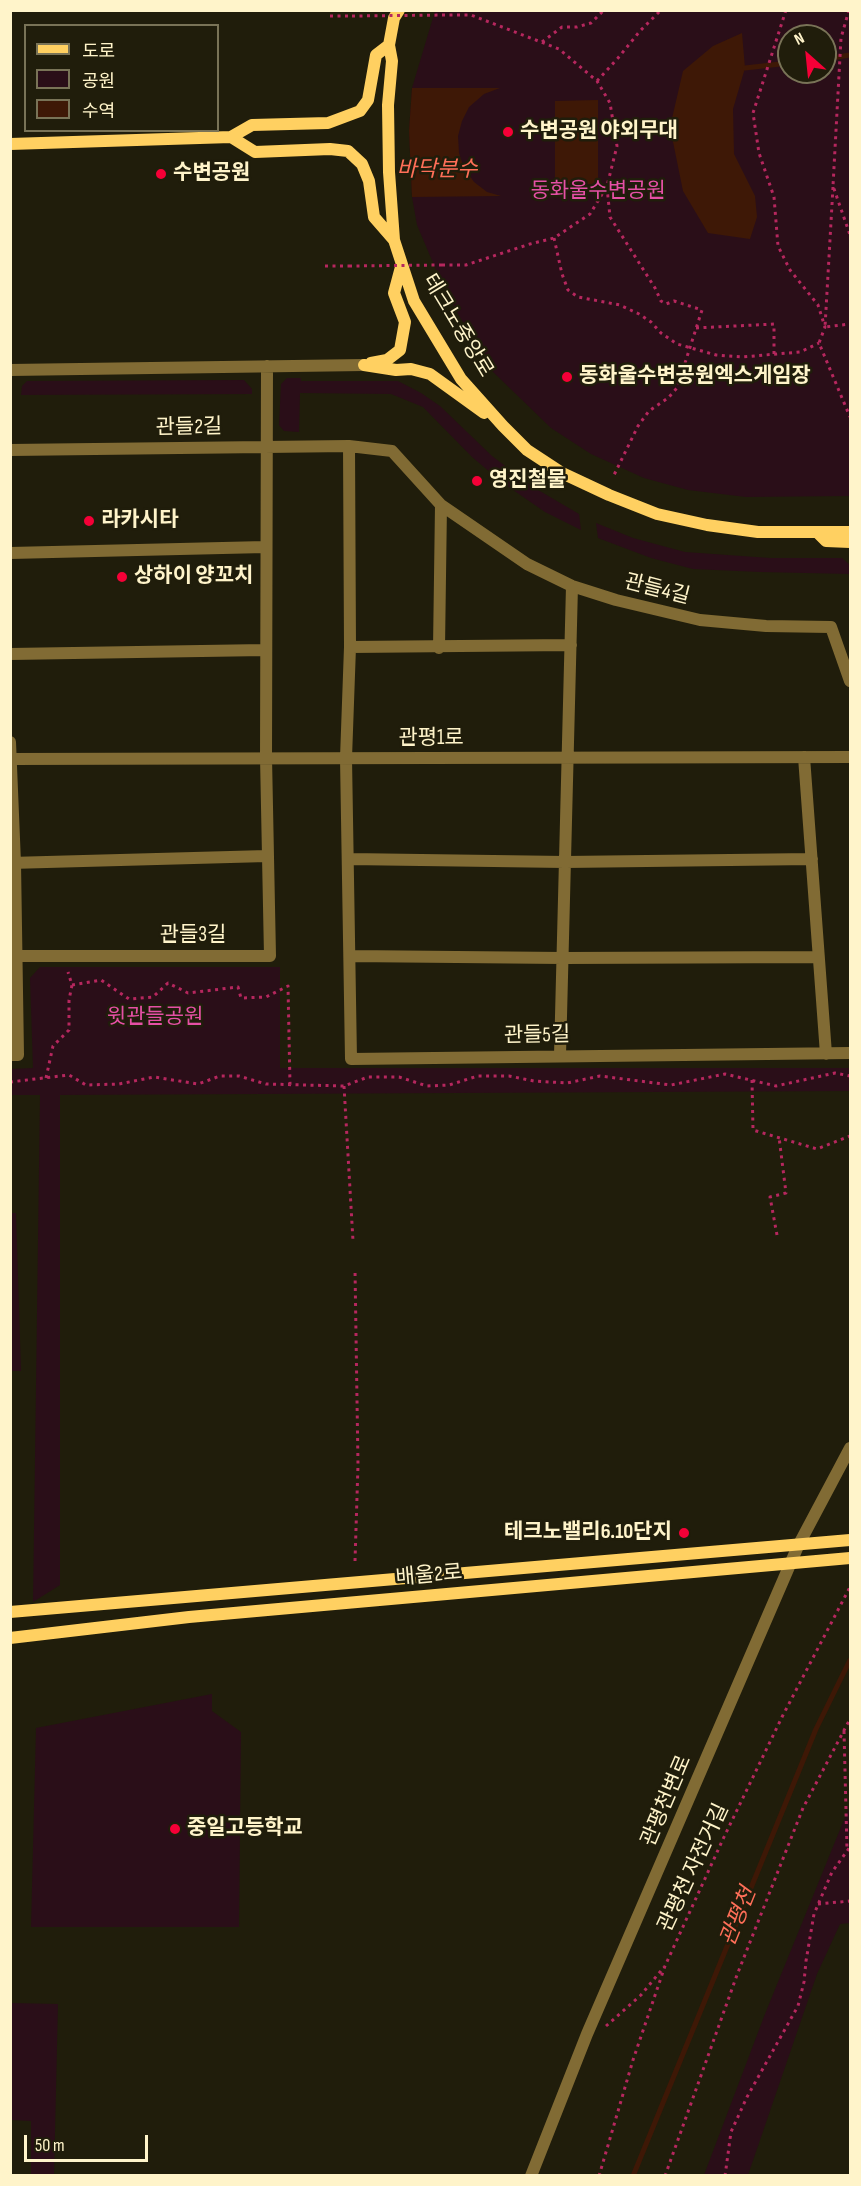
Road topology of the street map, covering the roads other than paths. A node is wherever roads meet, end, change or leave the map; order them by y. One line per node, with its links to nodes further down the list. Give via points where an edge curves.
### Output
1 (396, 13): 2 (main road, 테크노중앙로)
2 (389, 45): 3 (main road, via 376,56 368,100 360,111 328,123 252,125); 5 (main road, 테크노중앙로, via 389,172)
3 (231, 137): 4 (main road); 5 (main road, via 255,152 348,151 362,164 369,181 374,217)
4 (10, 144)
5 (394, 240): 6 (main road, 테크노중앙로)
6 (401, 267): 7 (main road, via 394,293 405,322 400,350 387,360); 10 (main road, 테크노중앙로, via 414,301 461,379)
7 (364, 364): 8 (street); 10 (main road, via 430,374)
8 (267, 366): 9 (street); 11 (street)
9 (10, 370)
10 (503, 426): 15 (main road, 테크노중앙로, via 527,450 562,473 657,514 758,532)
11 (268, 446): 12 (street, 관들2길); 13 (street, 관들2길); 18 (street)
12 (349, 446): 14 (street, 관들4길, via 392,451); 22 (street)
13 (10, 450)
14 (441, 505): 20 (street, 관들4길, via 527,564); 23 (street)
15 (817, 531): 16 (main road, 테크노중앙로); 17 (main road, via 826,541)
16 (850, 532)
17 (850, 542)
18 (265, 547): 19 (street); 24 (street)
19 (10, 553)
20 (572, 586): 21 (street); 26 (street, 관들4길, via 700,620 831,627)
21 (572, 645): 23 (street); 33 (street)
22 (350, 647): 23 (street); 31 (street)
23 (439, 648)
24 (266, 650): 25 (street); 29 (street)
25 (10, 654)
26 (850, 681)
27 (10, 742): 32 (street)
28 (850, 756): 30 (street, 관평1로)
29 (266, 757): 31 (street, 관평1로); 32 (street, 관평1로); 34 (street, 관들3길)
30 (804, 757): 33 (street, 관평1로); 36 (street)
31 (346, 758): 33 (street, 관평1로); 35 (street, 관들5길)
32 (11, 759): 38 (street)
33 (569, 759): 37 (street)
34 (267, 856): 38 (street); 39 (street, 관들3길, via 270,956)
35 (349, 859): 37 (street); 40 (street, 관들5길)
36 (812, 859): 37 (street); 41 (street)
37 (565, 862): 42 (street)
38 (13, 863): 39 (street)
39 (14, 956): 45 (street, via 18,1055)
40 (350, 956): 42 (street); 46 (street, 관들5길, via 351,1059)
41 (818, 957): 42 (street); 43 (street)
42 (563, 958): 46 (street)
43 (826, 1053): 44 (street, 관들5길); 46 (street, 관들5길)
44 (850, 1053)
45 (10, 1055)
46 (560, 1055)
47 (850, 1448): 49 (street, 관평천변로)
48 (847, 1540): 49 (main road, 배울2로)
49 (798, 1546): 51 (street, 관평천변로); 52 (main road, 배울2로)
50 (850, 1558): 51 (main road, 배울2로)
51 (792, 1562): 53 (main road, 배울2로, via 189,1617); 54 (street, 관평천변로, via 587,2034)
52 (10, 1612)
53 (10, 1638)
54 (531, 2175)

